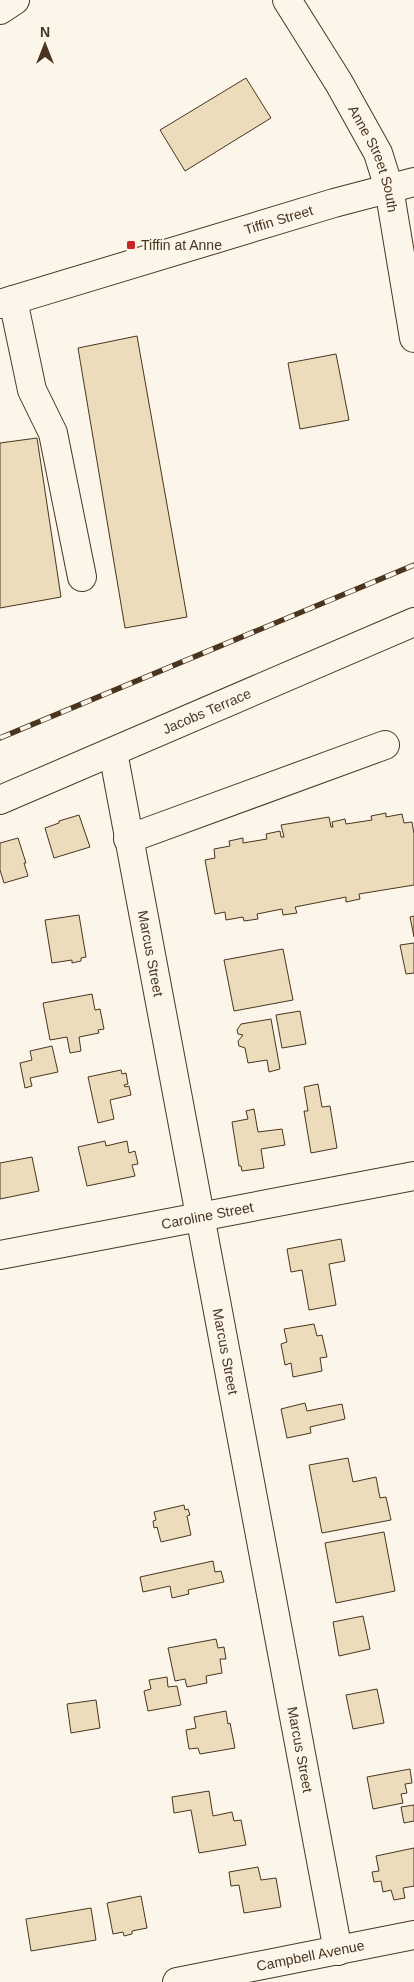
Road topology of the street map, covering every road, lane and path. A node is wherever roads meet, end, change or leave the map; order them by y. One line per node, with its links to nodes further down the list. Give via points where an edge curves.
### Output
1 (15, 0): 3 (street)
2 (287, 0): 4 (street, Anne Street South)
3 (0, 10)
4 (401, 185): 5 (street, Tiffin Street); 6 (street, Anne Street South)
5 (7, 302): 7 (street, via 32,390 53,433)
6 (414, 338)
7 (82, 577)
8 (414, 622): 10 (street, Jacobs Terrace)
9 (385, 745): 12 (street)
10 (112, 752): 11 (street, Jacobs Terrace); 12 (street, Marcus Street)
11 (0, 800)
12 (128, 839): 14 (street, Marcus Street)
13 (414, 1176): 14 (street, Caroline Street)
14 (199, 1218): 15 (street, Caroline Street); 17 (street, Marcus Street)
15 (0, 1255)
16 (414, 1935): 17 (street, Campbell Avenue)
17 (338, 1951): 18 (street, Campbell Avenue)
18 (177, 1982)

